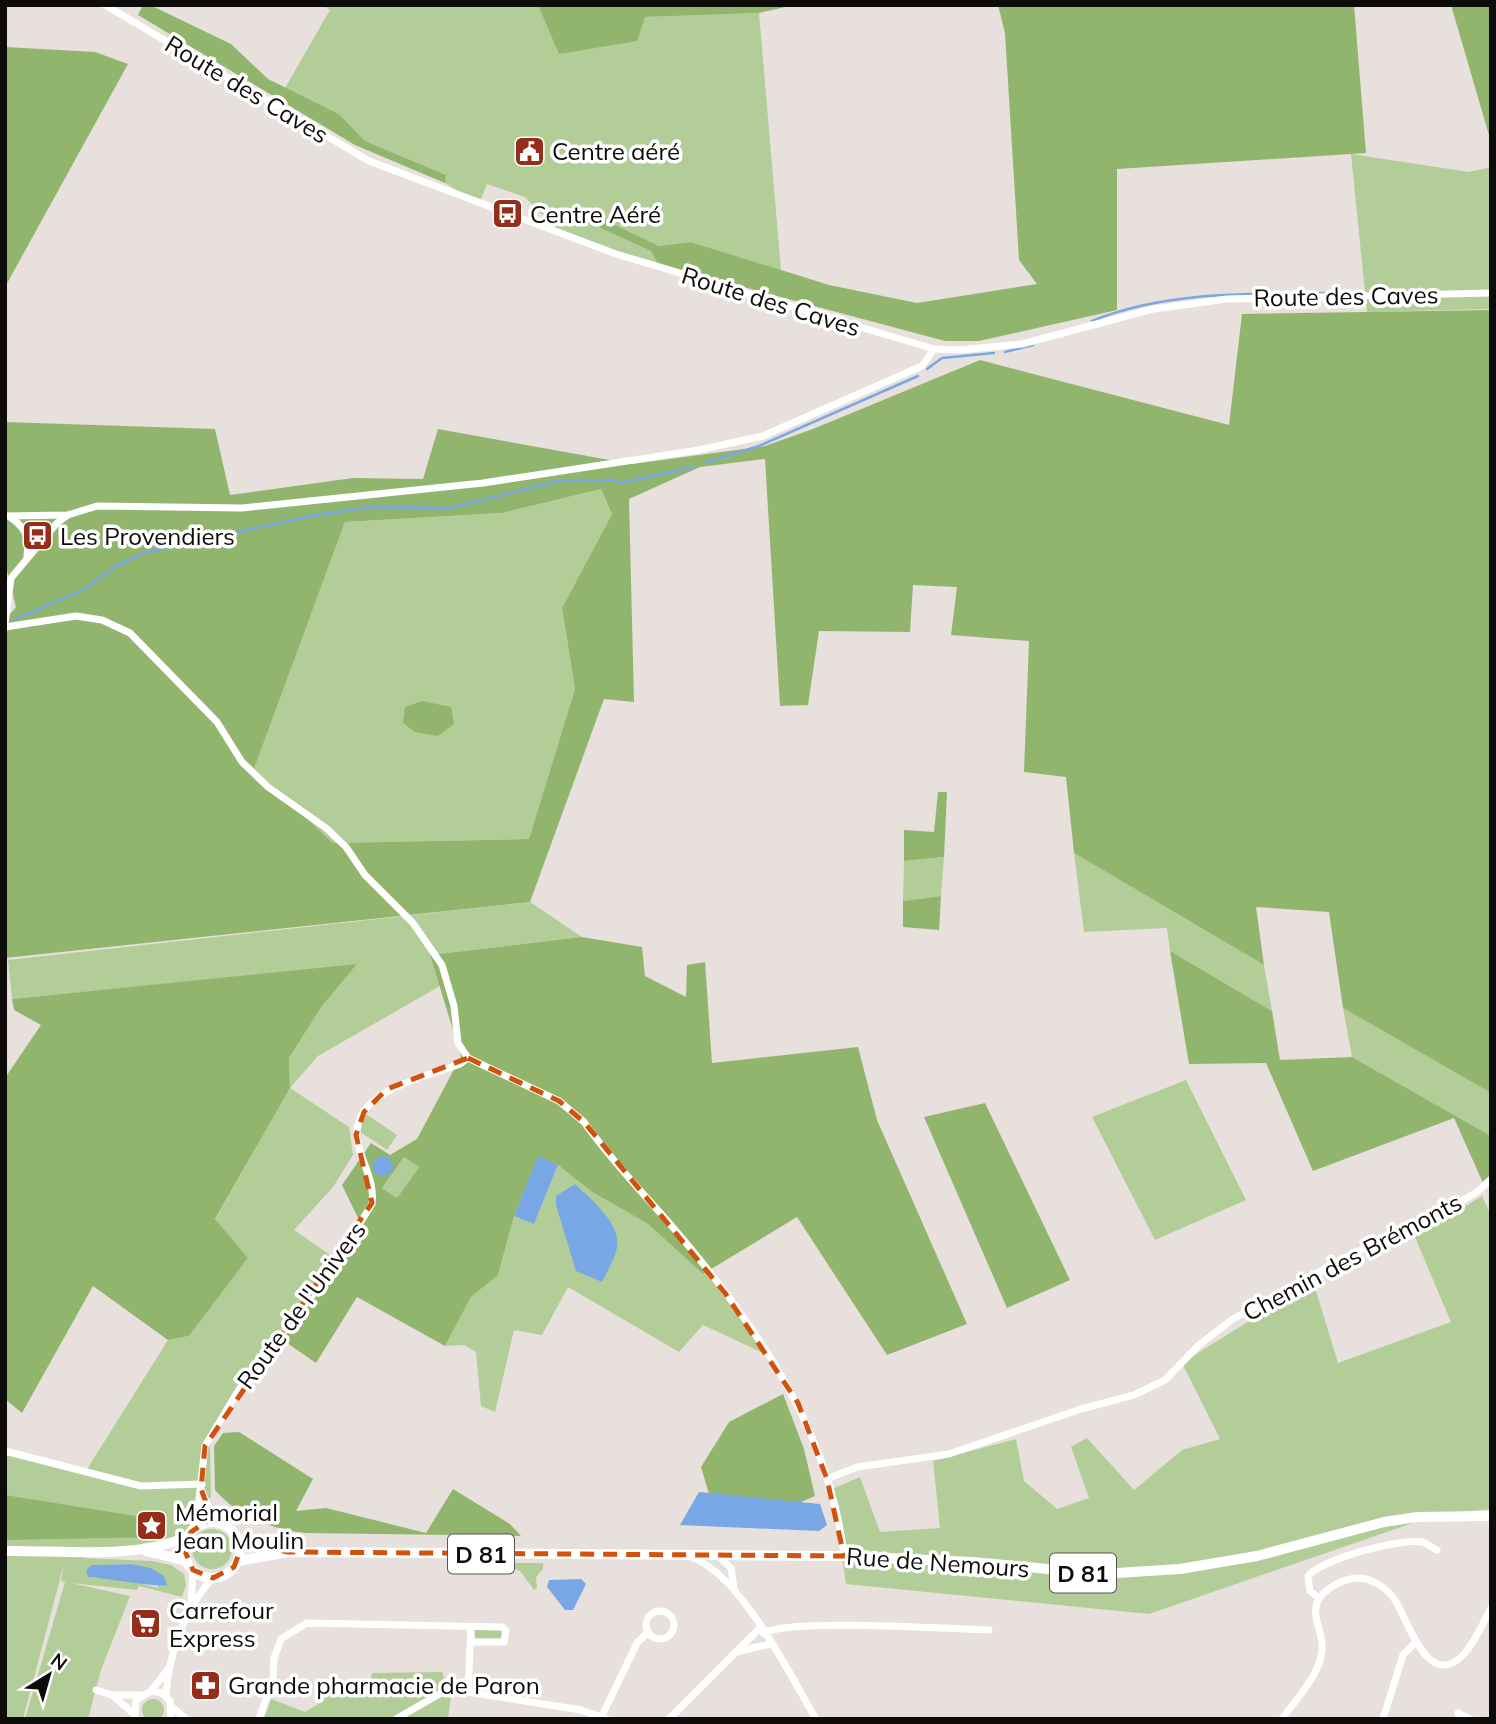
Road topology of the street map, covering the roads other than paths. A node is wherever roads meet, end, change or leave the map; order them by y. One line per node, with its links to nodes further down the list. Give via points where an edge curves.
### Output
1 (104, 5): 3 (street, Route des Caves, via 369,161 616,254)
2 (1491, 293): 3 (street, Route des Caves, via 1227,299 1153,309 1022,344)
3 (934, 349): 4 (street, via 922,366 763,436 699,450 483,483 242,509 97,506)
4 (68, 515): 5 (street); 6 (street)
5 (7, 516): 6 (street, via 22,525 29,539)
6 (27, 558): 7 (street, via 11,578)
7 (5, 625): 8 (street, via 76,617 102,620 130,633 217,722 242,762 268,787 326,828 413,923 442,965 454,1006 458,1043)
8 (468, 1058): 11 (street, via 559,1101 584,1122 679,1236 788,1385); 12 (street, Route de l'Univers, via 387,1089 364,1112 356,1135 372,1204 324,1280 223,1415 205,1446)
9 (1491, 1179): 11 (street, Chemin des Brémonts, via 1424,1223 1352,1254 1233,1319 1165,1380 1134,1395 949,1454 857,1467)
10 (5, 1451): 12 (street, via 141,1486)
11 (827, 1479): 25 (street)
12 (201, 1486): 14 (street, Route de l'Univers); 15 (street, Route de l'Univers)
13 (1491, 1516): 25 (main road, Rue de Nemours / D 81, via 1416,1517 1257,1556 1180,1569 1101,1574)
14 (215, 1522): 15 (main road); 17 (main road, via 229,1528)
15 (196, 1527): 16 (main road)
16 (187, 1537): 18 (main road); 27 (main road, via 184,1549)
17 (239, 1541): 21 (main road, D 81); 26 (main road)
18 (136, 1550): 20 (main road); 27 (main road)
19 (1437, 1550): 32 (street, via 1423,1542 1399,1544 1331,1563 1308,1576 1310,1591)
20 (5, 1551)
21 (288, 1552): 22 (main road, D 81); 26 (main road, D 81)
22 (673, 1552): 23 (main road, Rue de Nemours / D 81); 28 (street)
23 (716, 1553): 24 (main road, Rue de Nemours / D 81); 28 (street); 29 (street)
24 (744, 1554): 25 (main road, Rue de Nemours / D 81); 29 (street)
25 (845, 1556)
26 (238, 1560): 30 (main road, via 228,1573)
27 (190, 1566): 30 (main road); 33 (street)
28 (713, 1567): 31 (street)
29 (731, 1568): 31 (street)
30 (213, 1578): 33 (street)
31 (734, 1589): 36 (street)
32 (1319, 1598): 40 (street, via 1351,1578 1373,1581 1394,1598); 60 (street, via 1315,1611 1322,1654 1313,1676)
33 (190, 1608): 43 (street)
34 (1491, 1608): 40 (street, via 1458,1659 1437,1662)
35 (471, 1626): 39 (street); 39 (street, via 502,1627 506,1639 501,1643); 56 (street, via 307,1623 281,1639)
36 (762, 1630): 37 (street, via 817,1626); 41 (street); 42 (street)
37 (989, 1630)
38 (648, 1632): 53 (street, via 637,1643)
39 (471, 1642): 45 (street)
40 (1415, 1643): 61 (street, via 1403,1656)
41 (770, 1644): 42 (street); 59 (street)
42 (736, 1653): 58 (street)
43 (169, 1667): 46 (street); 49 (street)
44 (96, 1690): 47 (street)
45 (468, 1690): 53 (street); 57 (street, via 447,1689)
46 (151, 1691): 48 (street); 49 (street)
47 (112, 1695): 48 (street); 52 (street)
48 (140, 1695): 52 (street)
49 (166, 1696): 50 (street)
50 (172, 1707): 54 (street); 55 (street)
51 (1458, 1713): 62 (street)
52 (134, 1716)
53 (604, 1718)
54 (171, 1719)
55 (186, 1719)
56 (259, 1719)
57 (396, 1719)
58 (669, 1719)
59 (816, 1719)
60 (1282, 1719)
61 (1383, 1719)
62 (1470, 1719)

